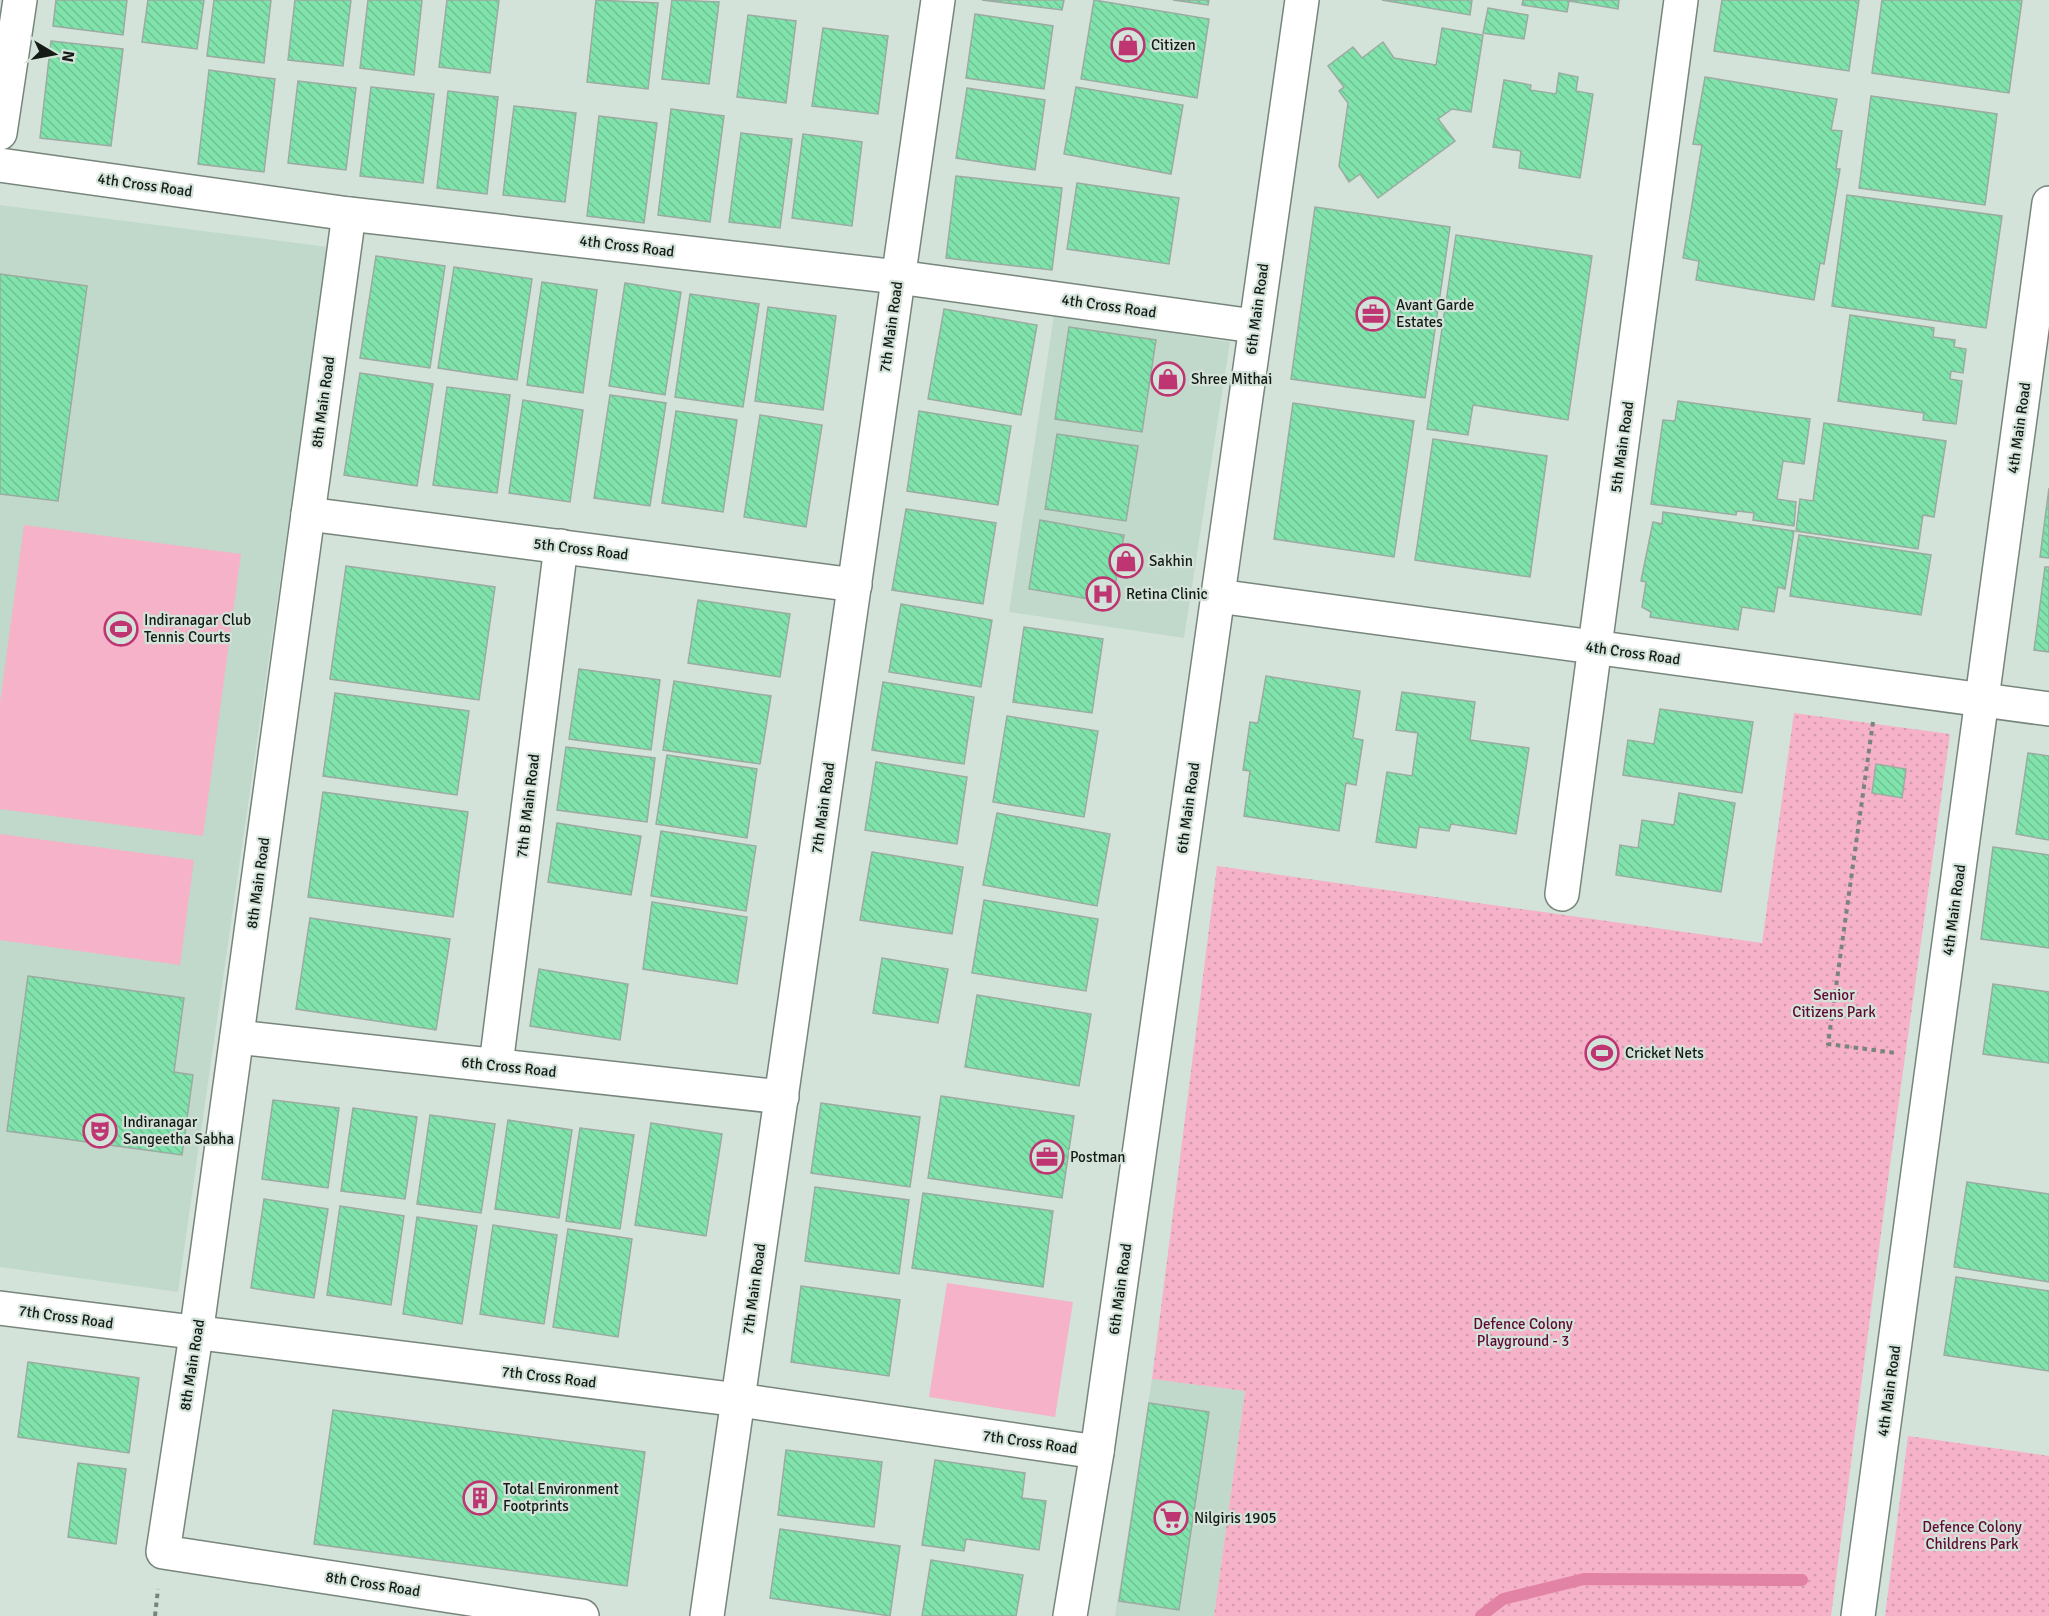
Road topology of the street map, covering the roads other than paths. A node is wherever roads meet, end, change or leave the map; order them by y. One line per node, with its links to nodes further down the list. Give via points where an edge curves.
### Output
1 (20, 0): 5 (street)
2 (938, 0): 9 (street, 7th Main Road)
3 (1302, 0): 10 (street, 6th Main Road)
4 (1681, 0): 15 (street, 5th Main Road)
5 (0, 133)
6 (0, 165): 8 (street, 4th Cross Road)
7 (2049, 203): 16 (street, 4th Main Road)
8 (349, 214): 9 (street, 4th Cross Road); 11 (street, 8th Main Road)
9 (898, 277): 10 (street, 4th Cross Road); 13 (street, 7th Main Road)
10 (1254, 326): 14 (street, 6th Main Road)
11 (308, 514): 12 (street, 5th Cross Road); 19 (street, 8th Main Road)
12 (561, 546): 13 (street, 5th Cross Road); 20 (street, 7th B Main Road)
13 (855, 585): 21 (street, 7th Main Road)
14 (1218, 596): 15 (street, 4th Cross Road); 25 (street, 6th Main Road)
15 (1595, 647): 16 (street, 4th Cross Road); 18 (street, 5th Main Road)
16 (1982, 700): 17 (street, 4th Cross Road); 30 (street, 4th Main Road)
17 (2049, 709)
18 (1562, 894)
19 (237, 1036): 20 (street, 6th Cross Road); 23 (street, 8th Main Road)
20 (495, 1065): 21 (street, 6th Cross Road)
21 (782, 1097): 24 (street, 7th Main Road)
22 (0, 1308): 23 (street, 7th Cross Road)
23 (196, 1335): 24 (street, 7th Cross Road); 26 (street, 8th Main Road)
24 (739, 1400): 25 (street, 7th Cross Road); 28 (street, 7th Main Road)
25 (1097, 1452): 29 (street, 6th Main Road)
26 (163, 1552): 27 (street, 8th Cross Road)
27 (582, 1616)
28 (707, 1616)
29 (1070, 1616)
30 (1858, 1616)

